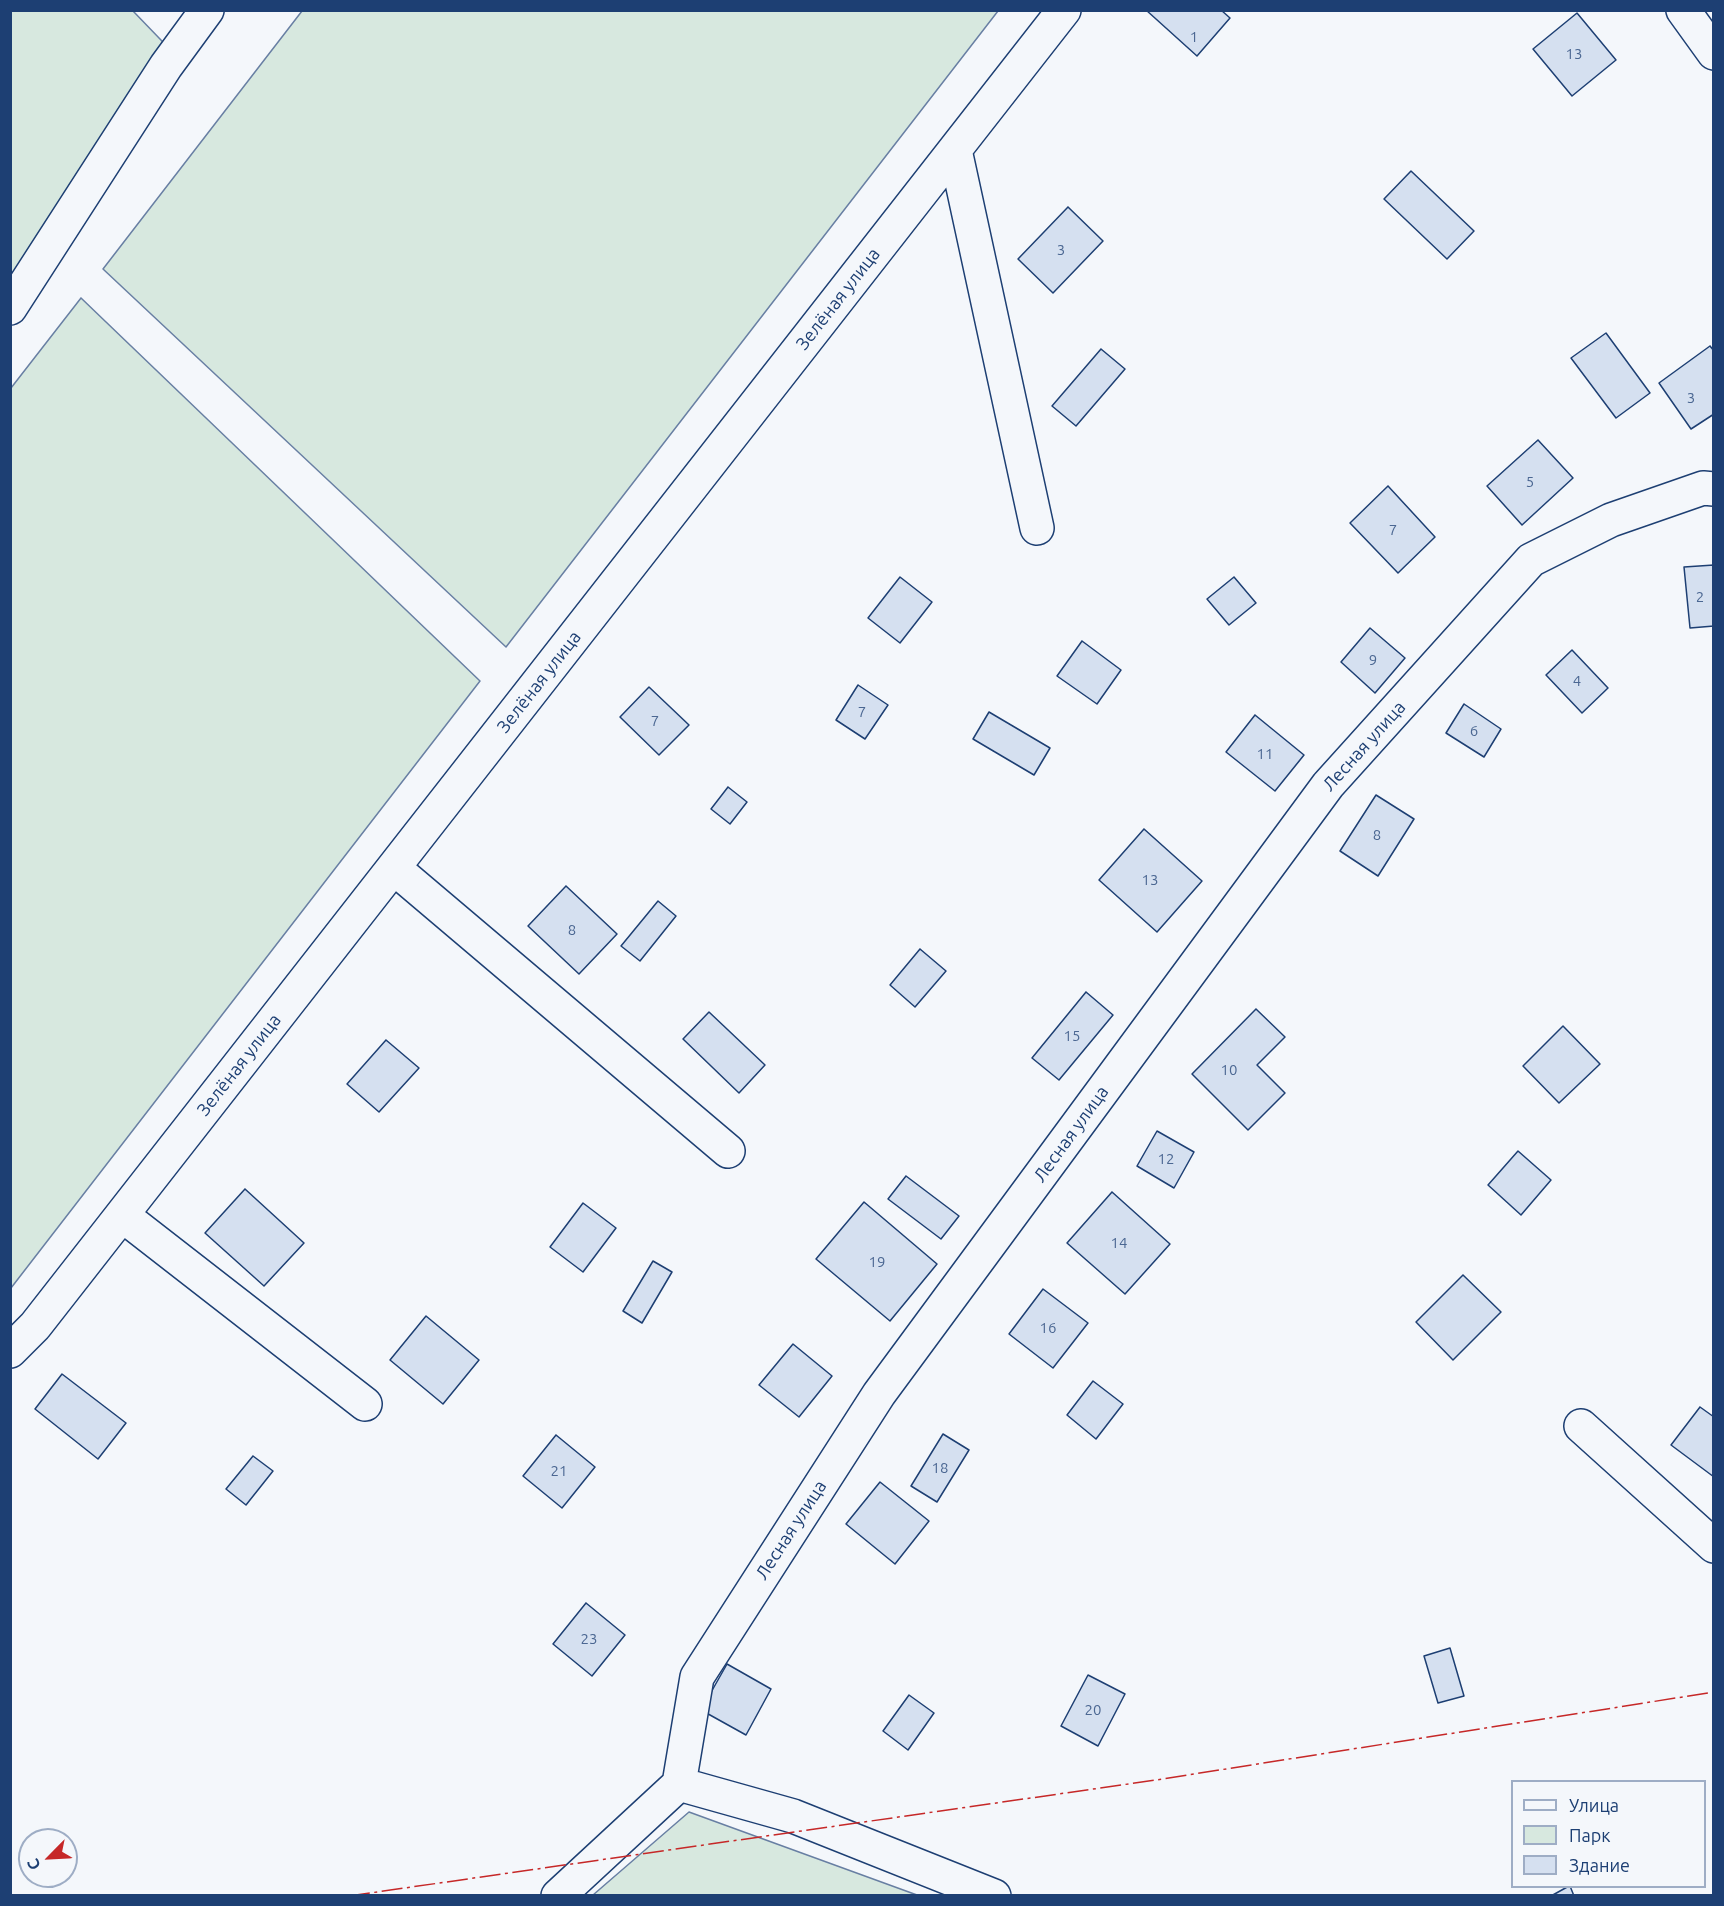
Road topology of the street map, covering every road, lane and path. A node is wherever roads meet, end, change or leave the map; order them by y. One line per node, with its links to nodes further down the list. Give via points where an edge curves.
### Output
1 (207, 10): 6 (street, via 166,66)
2 (1064, 10): 5 (street, Зелёная улица)
3 (1683, 10): 4 (street)
4 (1713, 53)
5 (955, 150): 8 (street); 9 (street, Зелёная улица)
6 (10, 308)
7 (1713, 489): 16 (street, Лесная улица, via 1703,488 1611,520 1531,560 1328,785 879,1394 697,1677)
8 (1037, 528)
9 (394, 868): 10 (street); 11 (street, Зелёная улица)
10 (728, 1151)
11 (122, 1215): 12 (street, Зелёная улица, via 35,1326); 13 (street)
12 (10, 1351)
13 (365, 1404)
14 (1581, 1426): 15 (street)
15 (1713, 1546)
16 (680, 1784): 17 (street); 18 (street, via 794,1816)
17 (558, 1896)
18 (994, 1896)

